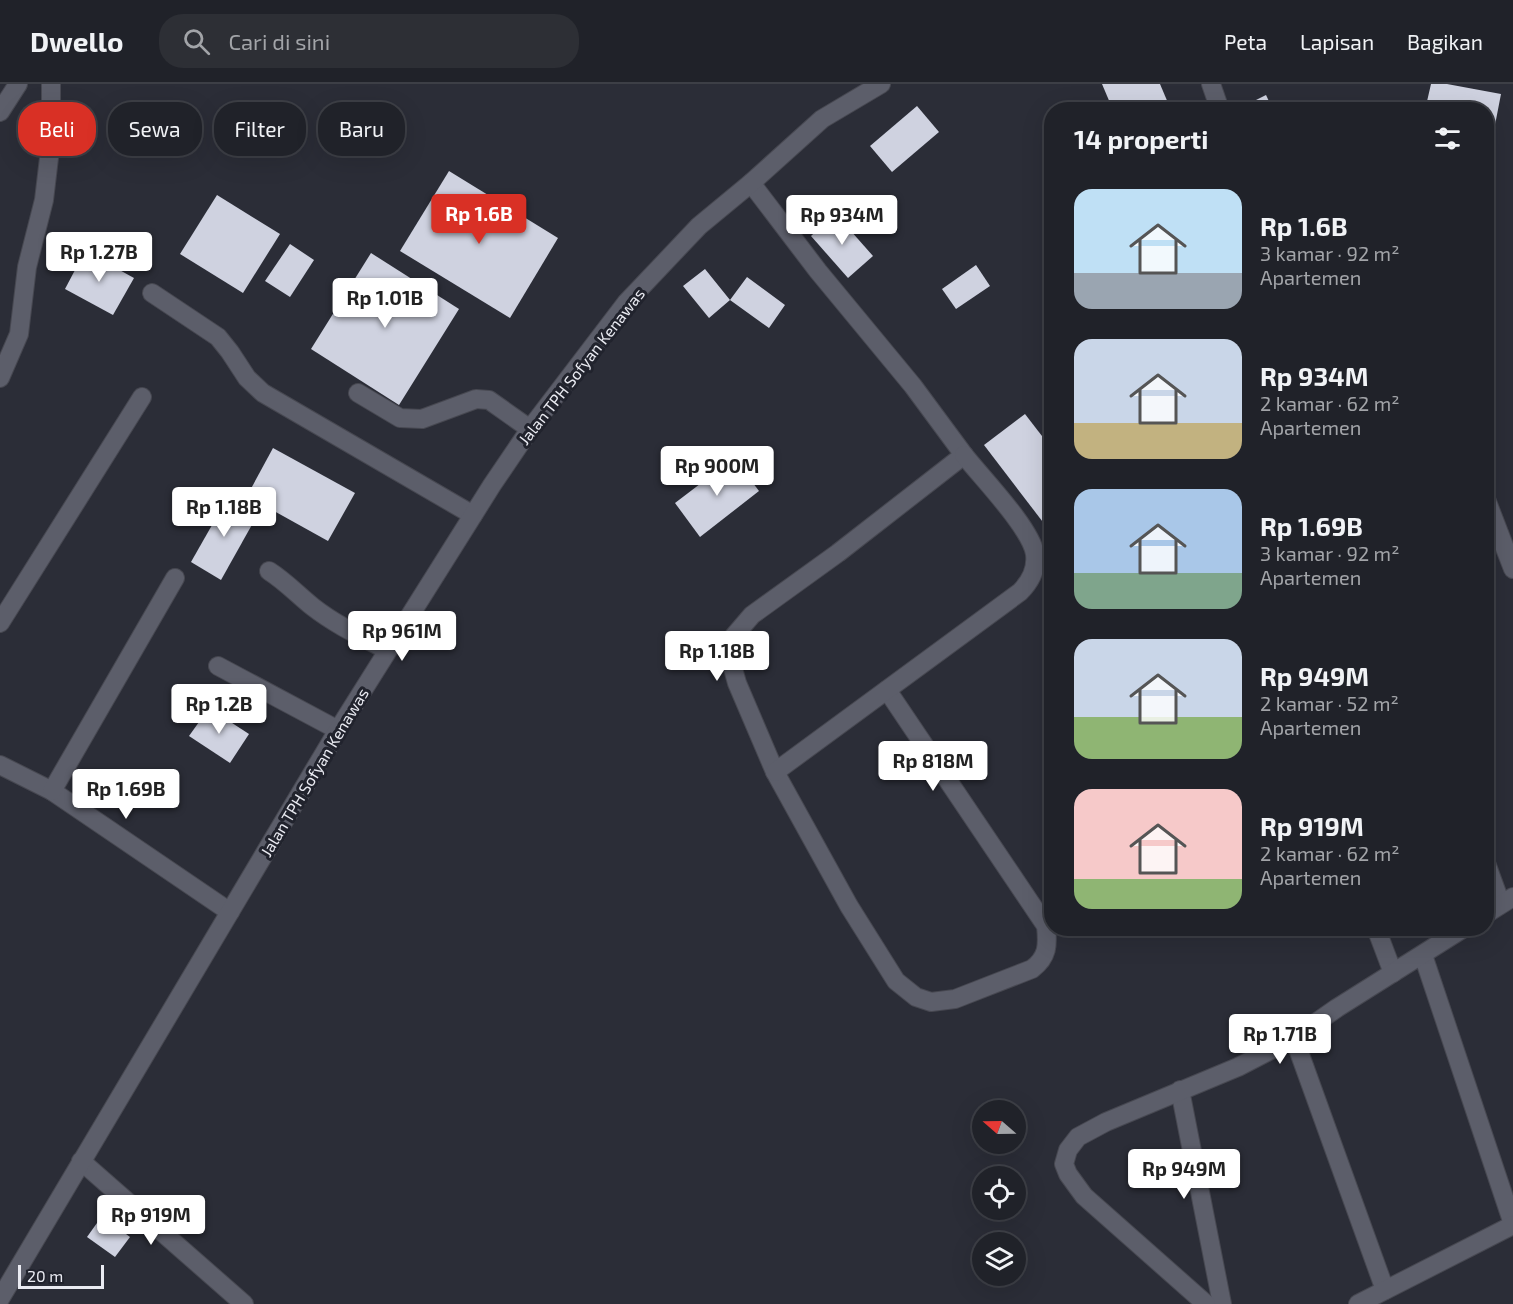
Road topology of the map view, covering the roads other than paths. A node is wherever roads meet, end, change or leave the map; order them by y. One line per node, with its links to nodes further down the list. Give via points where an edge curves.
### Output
1 (18, 84): 6 (street)
2 (51, 84): 9 (street, via 51,141 44,200 27,267 19,334)
3 (881, 84): 7 (street, Jalan TPH Sofyan Kenawas, via 822,119)
4 (1211, 84): 5 (street)
5 (1217, 102)
6 (0, 112)
7 (751, 183): 12 (street, Jalan TPH Sofyan Kenawas, via 699,226 626,303); 13 (street)
8 (152, 293): 14 (street, via 218,337 247,378 263,393)
9 (0, 378)
10 (357, 393): 12 (street, via 400,418 422,419 476,399 489,400)
11 (142, 397): 19 (street)
12 (530, 429): 14 (street, Jalan TPH Sofyan Kenawas)
13 (964, 456): 22 (street, via 1032,543 1034,570 1020,592); 25 (street, via 752,615 734,636 730,664)
14 (473, 515): 20 (street, Jalan TPH Sofyan Kenawas)
15 (1494, 520): 16 (street)
16 (1513, 569)
17 (268, 571): 20 (street, via 342,627)
18 (175, 578): 26 (street)
19 (0, 623)
20 (387, 650): 23 (street, Jalan TPH Sofyan Kenawas)
21 (218, 666): 23 (street)
22 (887, 690): 25 (street); 30 (street)
23 (338, 730): 29 (street, Jalan TPH Sofyan Kenawas)
24 (0, 765): 26 (street)
25 (775, 772): 31 (street, via 849,906 896,981 916,997 931,1002 955,999 1032,969 1041,962 1048,947)
26 (51, 791): 29 (street)
27 (1494, 887): 28 (street)
28 (1500, 905)
29 (230, 912): 38 (street, Jalan TPH Sofyan Kenawas)
30 (1044, 923)
31 (1047, 936)
32 (1379, 936): 35 (street)
33 (1452, 936): 34 (street)
34 (1423, 955): 35 (street); 39 (street)
35 (1393, 973): 36 (street)
36 (1294, 1038): 37 (street, via 1238,1067); 40 (street)
37 (1180, 1090): 43 (street, via 1078,1137 1064,1164 1084,1196); 44 (street)
38 (81, 1161): 41 (street, Jalan TPH Sofyan Kenawas); 42 (street)
39 (1513, 1225): 40 (street)
40 (1385, 1290): 45 (street)
41 (0, 1299)
42 (244, 1304)
43 (1206, 1304)
44 (1222, 1304)
45 (1358, 1304)

